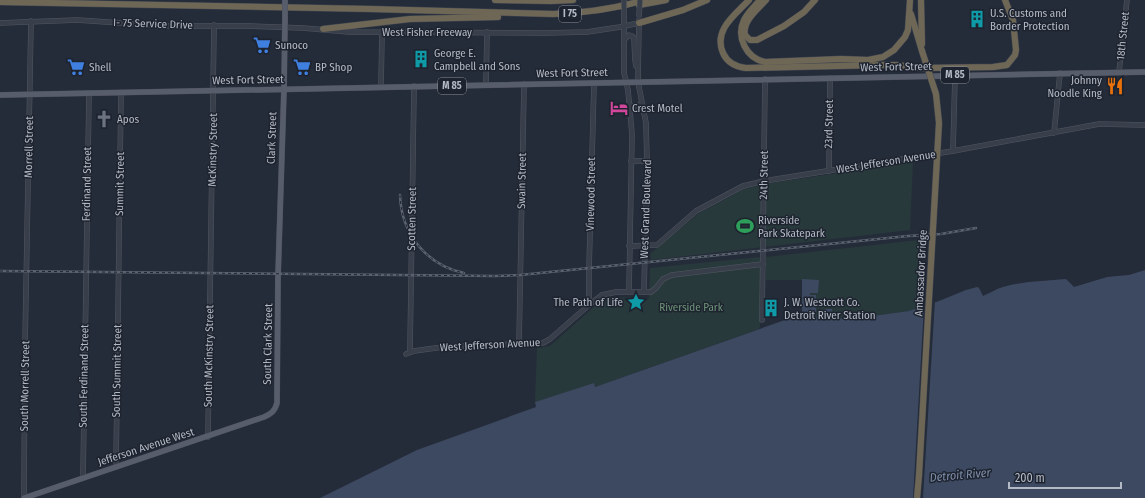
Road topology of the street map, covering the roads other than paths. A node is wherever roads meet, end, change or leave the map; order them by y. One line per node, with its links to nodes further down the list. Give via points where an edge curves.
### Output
1 (285, 0): 25 (main road, Clark Street, bridge)
2 (495, 0): 3 (highway, I 75)
3 (573, 0)
4 (624, 0): 24 (street, West Grand Boulevard, bridge)
5 (640, 0): 20 (street, West Grand Boulevard, bridge)
6 (645, 0): 18 (highway, I 75)
7 (666, 0): 18 (highway)
8 (707, 0): 20 (highway, via 683,10)
9 (748, 0): 14 (highway, via 722,30 721,48 724,56 732,64 740,67 896,65 921,68 992,67 1007,64 1016,52 1013,20)
10 (760, 0): 16 (highway, via 744,19 741,28 742,39 746,50 754,57 776,62 868,60 883,57 894,50 905,37)
11 (766, 0): 12 (highway, via 745,28 745,35 750,40 757,40 784,26 804,12)
12 (815, 0)
13 (921, 0): 30 (highway)
14 (1005, 0)
15 (1127, 0): 32 (street, 18th Street)
16 (910, 1): 30 (highway, Ambassador Bridge, via 911,14)
17 (0, 2): 19 (highway, I 75)
18 (614, 8): 19 (highway, I 75, via 580,13)
19 (526, 14): 26 (highway, via 488,18 410,19)
20 (639, 20): 24 (street, West Fisher Freeway); 31 (street, West Grand Boulevard)
21 (31, 21): 22 (street, I- 75 Service Drive); 23 (street, I- 75 Service Drive, via 92,21 166,26); 48 (street, Morrell Street)
22 (0, 22)
23 (214, 25): 25 (street, West Fisher Freeway); 46 (street, McKinstry Street)
24 (624, 26): 28 (street, West Fisher Freeway, via 571,33); 29 (street, West Grand Boulevard)
25 (285, 27): 26 (street, West Fisher Freeway); 45 (main road, Clark Street)
26 (323, 29): 27 (street, West Fisher Freeway)
27 (382, 32): 28 (street, West Fisher Freeway); 44 (street)
28 (487, 32): 42 (street)
29 (624, 40): 31 (street, via 629,34 634,38); 38 (street, West Grand Boulevard)
30 (922, 52): 79 (highway, Ambassador Bridge, bridge, via 936,94 939,122)
31 (638, 71): 39 (street, West Grand Boulevard)
32 (1119, 72): 33 (main road, West Fort Street / M 85); 34 (main road, West Fort Street / M 85)
33 (1145, 72)
34 (1060, 73): 35 (main road, West Fort Street / M 85); 54 (street)
35 (955, 75): 36 (main road, West Fort Street / M 85); 55 (street)
36 (830, 78): 37 (main road, West Fort Street / M 85); 58 (street, 23rd Street)
37 (765, 79): 39 (main road, West Fort Street / M 85); 59 (street, 24th Street)
38 (626, 82): 39 (main road, West Fort Street / M 85); 40 (main road, West Fort Street / M 85); 52 (street, West Grand Boulevard)
39 (638, 82): 51 (street, West Grand Boulevard)
40 (594, 83): 41 (main road, West Fort Street / M 85); 70 (street, Vinewood Street)
41 (524, 84): 42 (main road, West Fort Street / M 85); 72 (street, Swain Street)
42 (486, 85): 43 (main road, West Fort Street / M 85)
43 (414, 86): 44 (main road, West Fort Street / M 85); 73 (street, Scotten Street)
44 (381, 87): 45 (main road, West Fort Street / M 85)
45 (284, 89): 46 (main road, West Fort Street / M 85); 67 (main road, Clark Street)
46 (213, 91): 47 (main road, West Fort Street / M 85); 66 (street, McKinstry Street)
47 (121, 93): 49 (main road, West Fort Street / M 85); 65 (street, Summit Street)
48 (30, 94): 49 (main road, West Fort Street / M 85); 50 (main road, West Fort Street / M 85); 63 (street, Morrell Street)
49 (89, 94): 64 (street, Ferdinand Street)
50 (0, 95)
51 (641, 103): 52 (street, via 637,107); 57 (street, West Grand Boulevard, via 646,123)
52 (629, 105): 56 (street, West Grand Boulevard, via 632,127)
53 (1145, 125): 54 (street, West Jefferson Avenue, via 1099,124)
54 (1054, 133): 55 (street, West Jefferson Avenue)
55 (953, 151): 58 (street, West Jefferson Avenue)
56 (631, 161): 57 (street); 60 (street, West Grand Boulevard)
57 (647, 161): 61 (street, West Grand Boulevard)
58 (829, 171): 59 (street, West Jefferson Avenue)
59 (764, 181): 61 (street, West Jefferson Avenue, via 743,186 696,211 657,245); 62 (street, 24th Street)
60 (630, 246): 61 (street, West Jefferson Avenue); 68 (street, West Grand Boulevard)
61 (645, 246): 69 (street, West Grand Boulevard)
62 (763, 264): 69 (street, via 672,274 663,279 652,292); 71 (street, 24th Street)
63 (27, 273): 78 (street, South Morrell Street)
64 (85, 274): 77 (street, South Ferdinand Street)
65 (118, 274): 76 (street, South Summit Street)
66 (210, 275): 75 (street, South McKinstry Street)
67 (278, 277): 74 (main road, South Clark Street, via 277,403)
68 (629, 291): 69 (street, West Jefferson Avenue); 70 (street, West Jefferson Avenue, via 607,293)
69 (644, 292)
70 (590, 305): 72 (street, West Jefferson Avenue, via 543,343)
71 (762, 320)
72 (519, 344): 73 (street, West Jefferson Avenue, via 443,347)
73 (408, 353)
74 (274, 411): 75 (main road, Jefferson Avenue West, via 264,418)
75 (208, 436): 76 (main road, Jefferson Avenue West)
76 (116, 467): 77 (main road, Jefferson Avenue West)
77 (83, 478): 78 (main road, Jefferson Avenue West)
78 (24, 498)
79 (918, 498)

